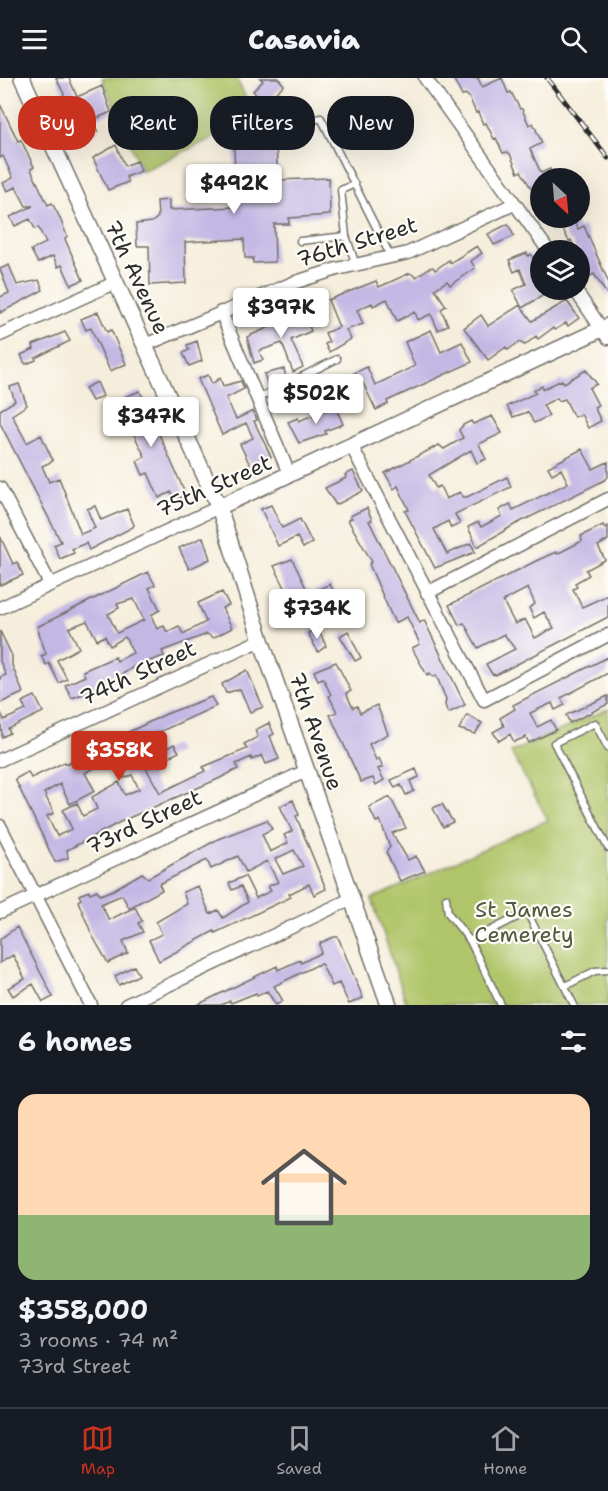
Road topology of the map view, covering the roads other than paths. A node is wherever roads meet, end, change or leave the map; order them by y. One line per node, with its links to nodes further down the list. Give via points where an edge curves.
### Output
1 (22, 78): 11 (street, 7th Avenue)
2 (425, 78): 5 (street)
3 (315, 119): 4 (lane, via 321,118)
4 (356, 184): 6 (lane, via 341,190); 9 (lane)
5 (514, 204): 7 (street); 9 (street, 76th Street, via 408,253)
6 (346, 236): 8 (lane); 10 (lane)
7 (541, 240)
8 (300, 241)
9 (391, 257): 10 (street, 76th Street)
10 (356, 265): 13 (street, 76th Street, via 293,283)
11 (114, 283): 15 (street); 16 (street, 7th Avenue)
12 (583, 300): 14 (street)
13 (221, 312): 16 (street, 76th Street); 18 (street)
14 (606, 331): 19 (street, 75th Street)
15 (0, 335)
16 (145, 345): 23 (street, 7th Avenue)
17 (337, 359): 18 (lane)
18 (258, 398): 20 (street)
19 (352, 447): 20 (street, 75th Street); 25 (street)
20 (290, 476): 23 (street, 75th Street)
21 (0, 488): 24 (street)
22 (608, 499): 25 (street)
23 (219, 507): 24 (street, 75th Street); 28 (street, 7th Avenue)
24 (50, 584): 26 (street, 75th Street)
25 (427, 593): 27 (street, via 484,700)
26 (0, 608)
27 (608, 635)
28 (261, 640): 30 (street, 74th Street); 31 (street, 7th Avenue)
29 (608, 748): 33 (lane, via 595,723 554,743)
30 (0, 760)
31 (306, 771): 34 (street, 73rd Street); 35 (street, 7th Avenue)
32 (0, 826): 34 (street)
33 (608, 848)
34 (34, 896): 37 (street, 73rd Street); 41 (street)
35 (351, 898): 42 (street); 43 (street, 7th Avenue)
36 (446, 898): 38 (lane, via 448,913)
37 (0, 912)
38 (470, 941): 40 (lane, via 527,912); 44 (lane)
39 (608, 970): 40 (lane, via 595,971)
40 (564, 986): 45 (lane)
41 (91, 1005)
42 (126, 1005)
43 (389, 1005)
44 (501, 1005)
45 (574, 1005)

